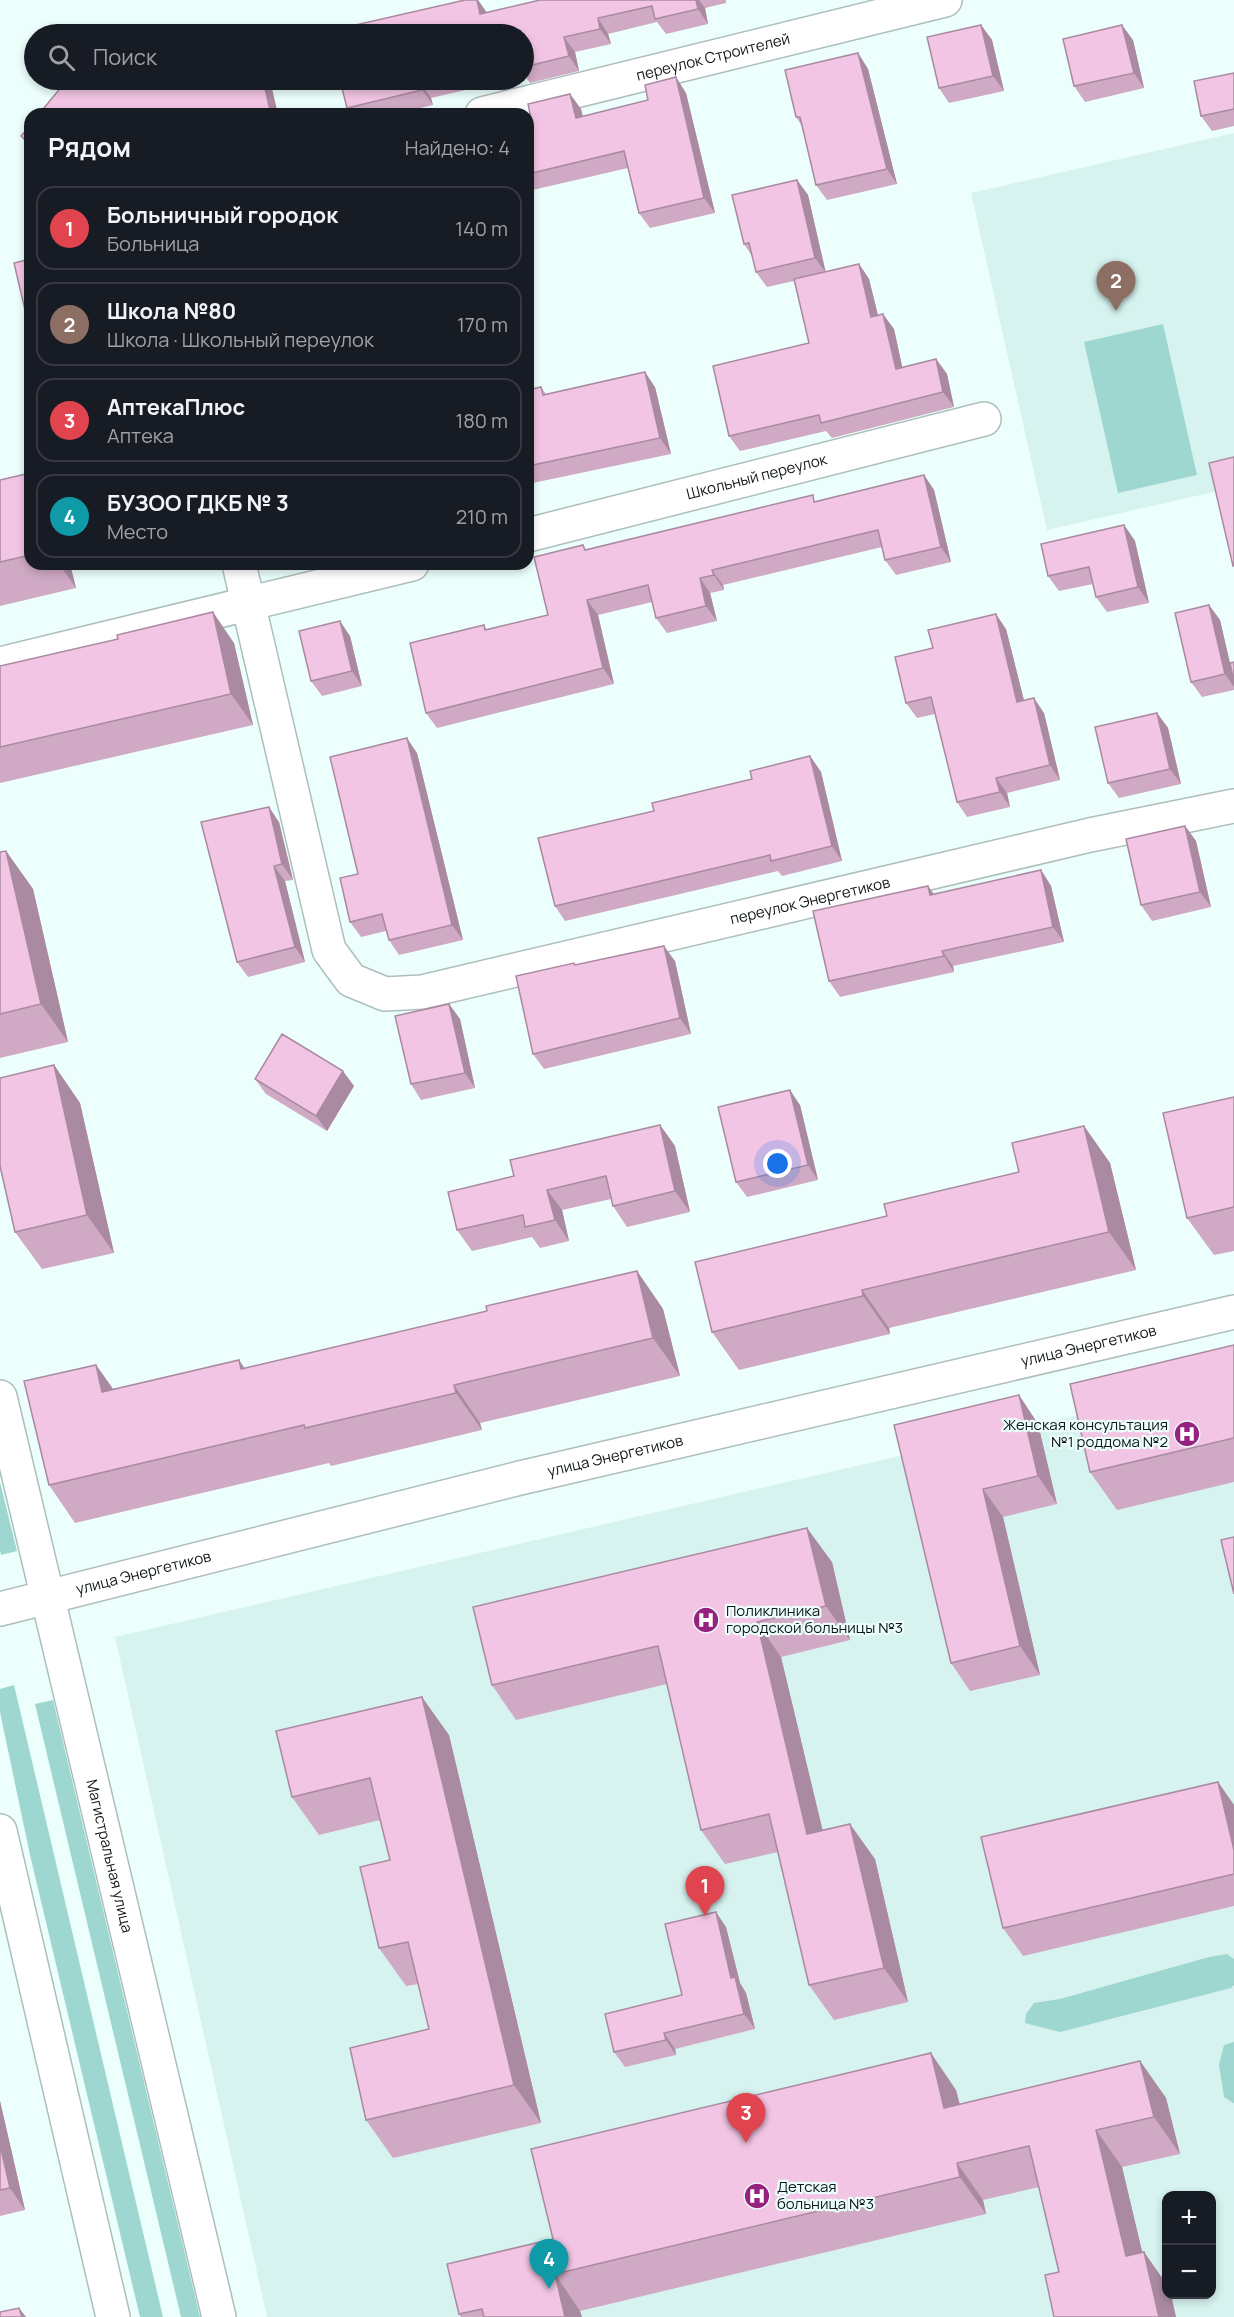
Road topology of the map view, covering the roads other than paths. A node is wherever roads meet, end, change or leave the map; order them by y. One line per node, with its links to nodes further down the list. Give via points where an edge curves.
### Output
1 (945, 0): 2 (street, переулок Строителей)
2 (506, 108)
3 (984, 419): 4 (street, Школьный переулок)
4 (534, 533)
5 (240, 570): 7 (street)
6 (388, 570): 7 (street)
7 (248, 605): 8 (street); 9 (street, переулок Энергетиков, via 329,950 351,980 385,994 422,992)
8 (0, 664)
9 (1234, 806)
10 (1234, 1312): 12 (street, улица Энергетиков, via 520,1478)
11 (0, 1397): 12 (street, Магистральная улица)
12 (47, 1598): 13 (street, улица Энергетиков); 16 (street, Магистральная улица)
13 (0, 1609)
14 (0, 1831): 15 (street)
15 (113, 2317)
16 (219, 2317)

